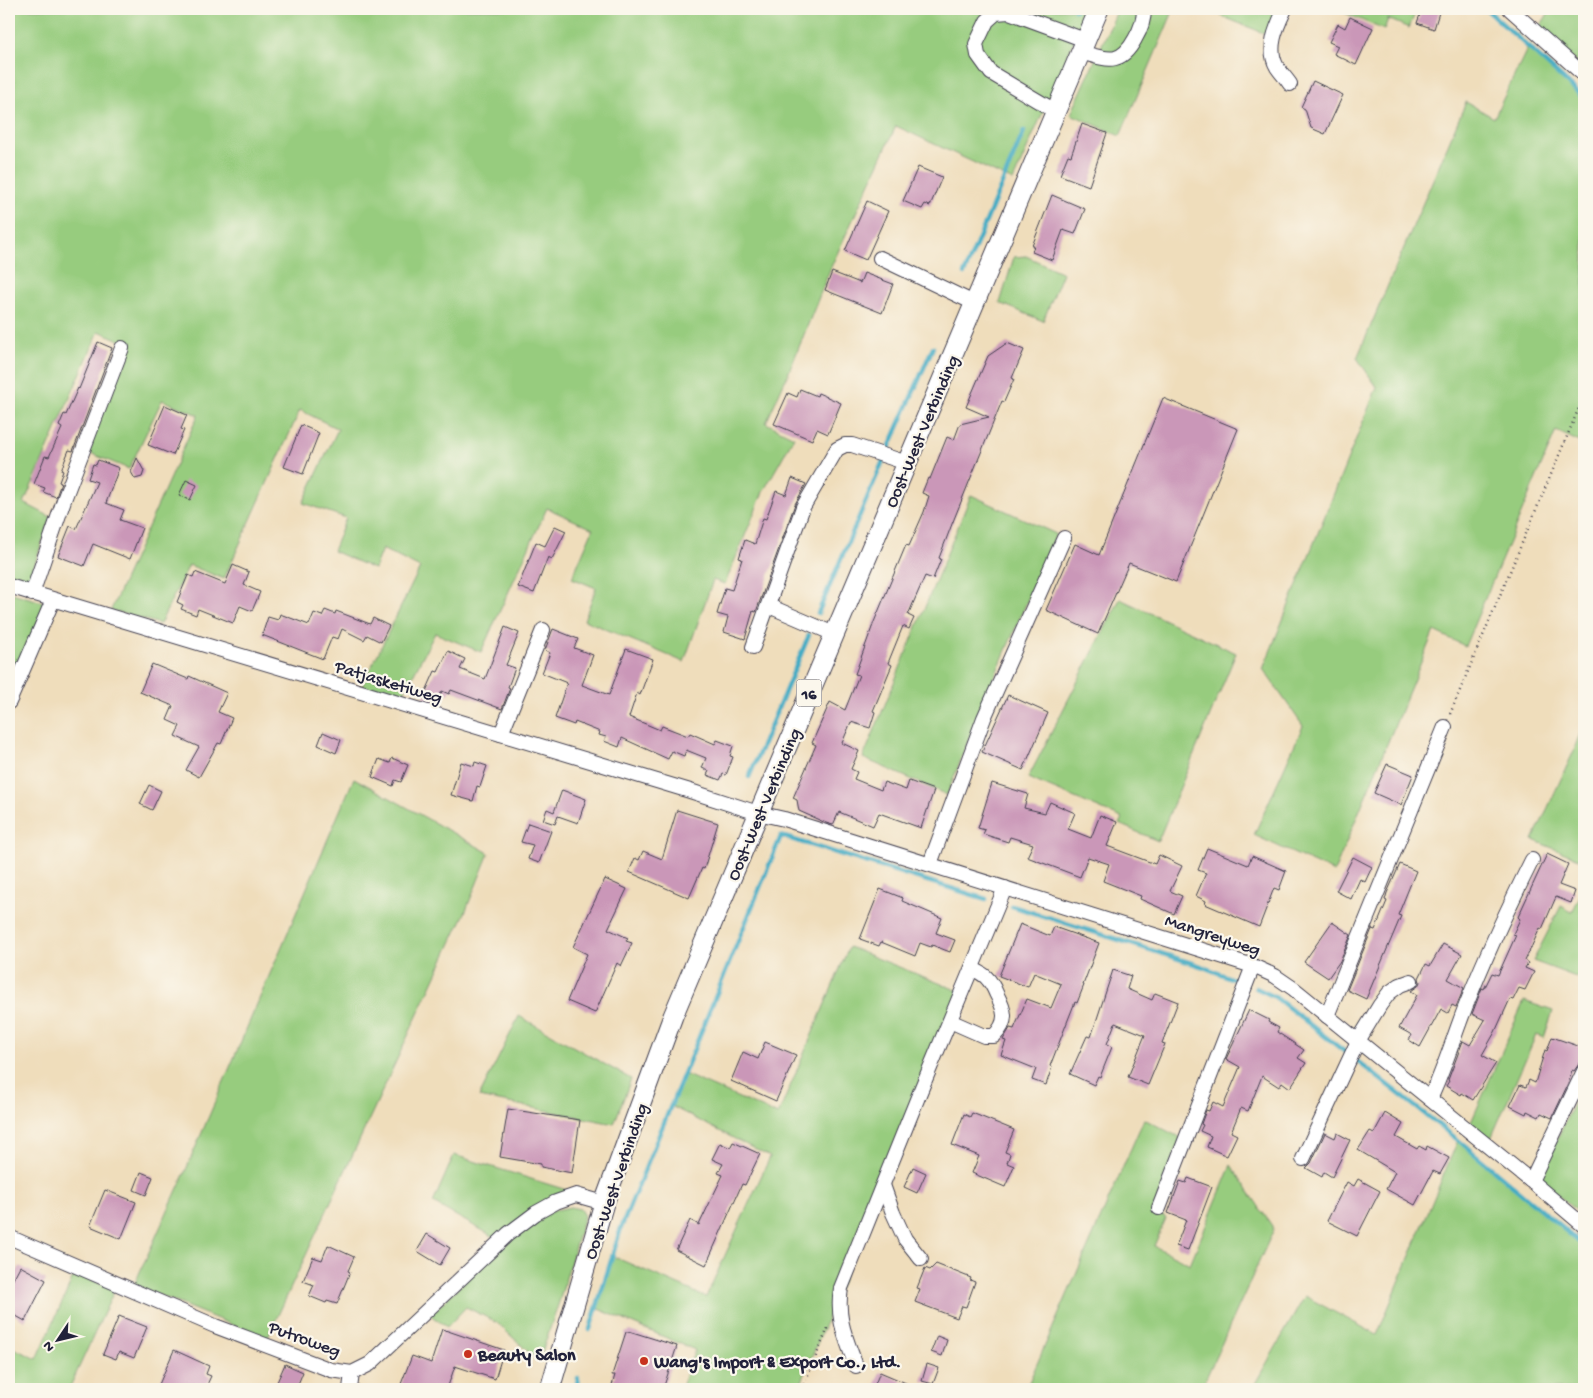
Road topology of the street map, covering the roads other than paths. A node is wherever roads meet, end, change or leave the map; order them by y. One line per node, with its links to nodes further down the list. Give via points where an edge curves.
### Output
1 (1099, 9): 5 (main road, Oost-West Verbinding / 16)
2 (1144, 9): 5 (street, via 1139,32 1123,56 1106,59)
3 (1285, 9): 7 (street, via 1271,45 1276,65)
4 (1510, 9): 6 (street)
5 (1083, 46): 8 (main road, Oost-West Verbinding / 16); 8 (street, via 1009,12 996,13 986,21 976,44 978,55 991,73)
6 (1584, 75)
7 (1290, 84)
8 (1055, 111): 10 (main road, Oost-West Verbinding / 16)
9 (880, 258): 10 (street)
10 (974, 303): 12 (main road, Oost-West Verbinding / 16)
11 (122, 348): 15 (street)
12 (907, 463): 17 (street, via 852,445 837,449 804,507); 19 (main road, Oost-West Verbinding / 16)
13 (1064, 538): 26 (street, via 984,718)
14 (9, 586): 15 (street, Patjasketiweg)
15 (32, 594): 16 (street, Patjasketiweg)
16 (53, 600): 21 (street); 23 (street, Patjasketiweg)
17 (769, 606): 19 (street); 20 (street)
18 (543, 630): 23 (street)
19 (834, 634): 24 (main road, Oost-West Verbinding / 16)
20 (753, 647)
21 (9, 702)
22 (1445, 727): 31 (street)
23 (501, 734): 24 (street, Patjasketiweg)
24 (758, 814): 26 (street, Mangreyweg); 39 (main road, Oost-West Verbinding / 16, via 673,1016)
25 (1532, 860): 35 (street, via 1466,1004)
26 (930, 864): 27 (street, Mangreyweg)
27 (1005, 888): 28 (street, Mangreyweg); 29 (street)
28 (1253, 966): 31 (street, Mangreyweg, via 1294,989); 40 (street)
29 (972, 968): 32 (street); 32 (street, via 985,976 1002,1004 1005,1014 1002,1028 994,1036 984,1036)
30 (1411, 981): 33 (street, via 1389,993)
31 (1327, 1016): 33 (street, Mangreyweg)
32 (950, 1021): 38 (street)
33 (1358, 1041): 35 (street, Mangreyweg); 36 (street)
34 (1584, 1071): 37 (street)
35 (1430, 1099): 37 (street, Mangreyweg)
36 (1303, 1158)
37 (1532, 1181): 41 (street, Mangreyweg)
38 (883, 1185): 43 (street, via 905,1239); 44 (street, via 841,1288 839,1301 840,1323)
39 (604, 1203): 45 (street, Putroweg, via 576,1195 536,1213 508,1234 370,1364); 47 (main road, Oost-West Verbinding / 16)
40 (1160, 1208)
41 (1584, 1226)
42 (9, 1238): 45 (street, Putroweg, via 215,1326 331,1370)
43 (921, 1259)
44 (856, 1366)
45 (352, 1372): 46 (street)
46 (350, 1389)
47 (550, 1389)

